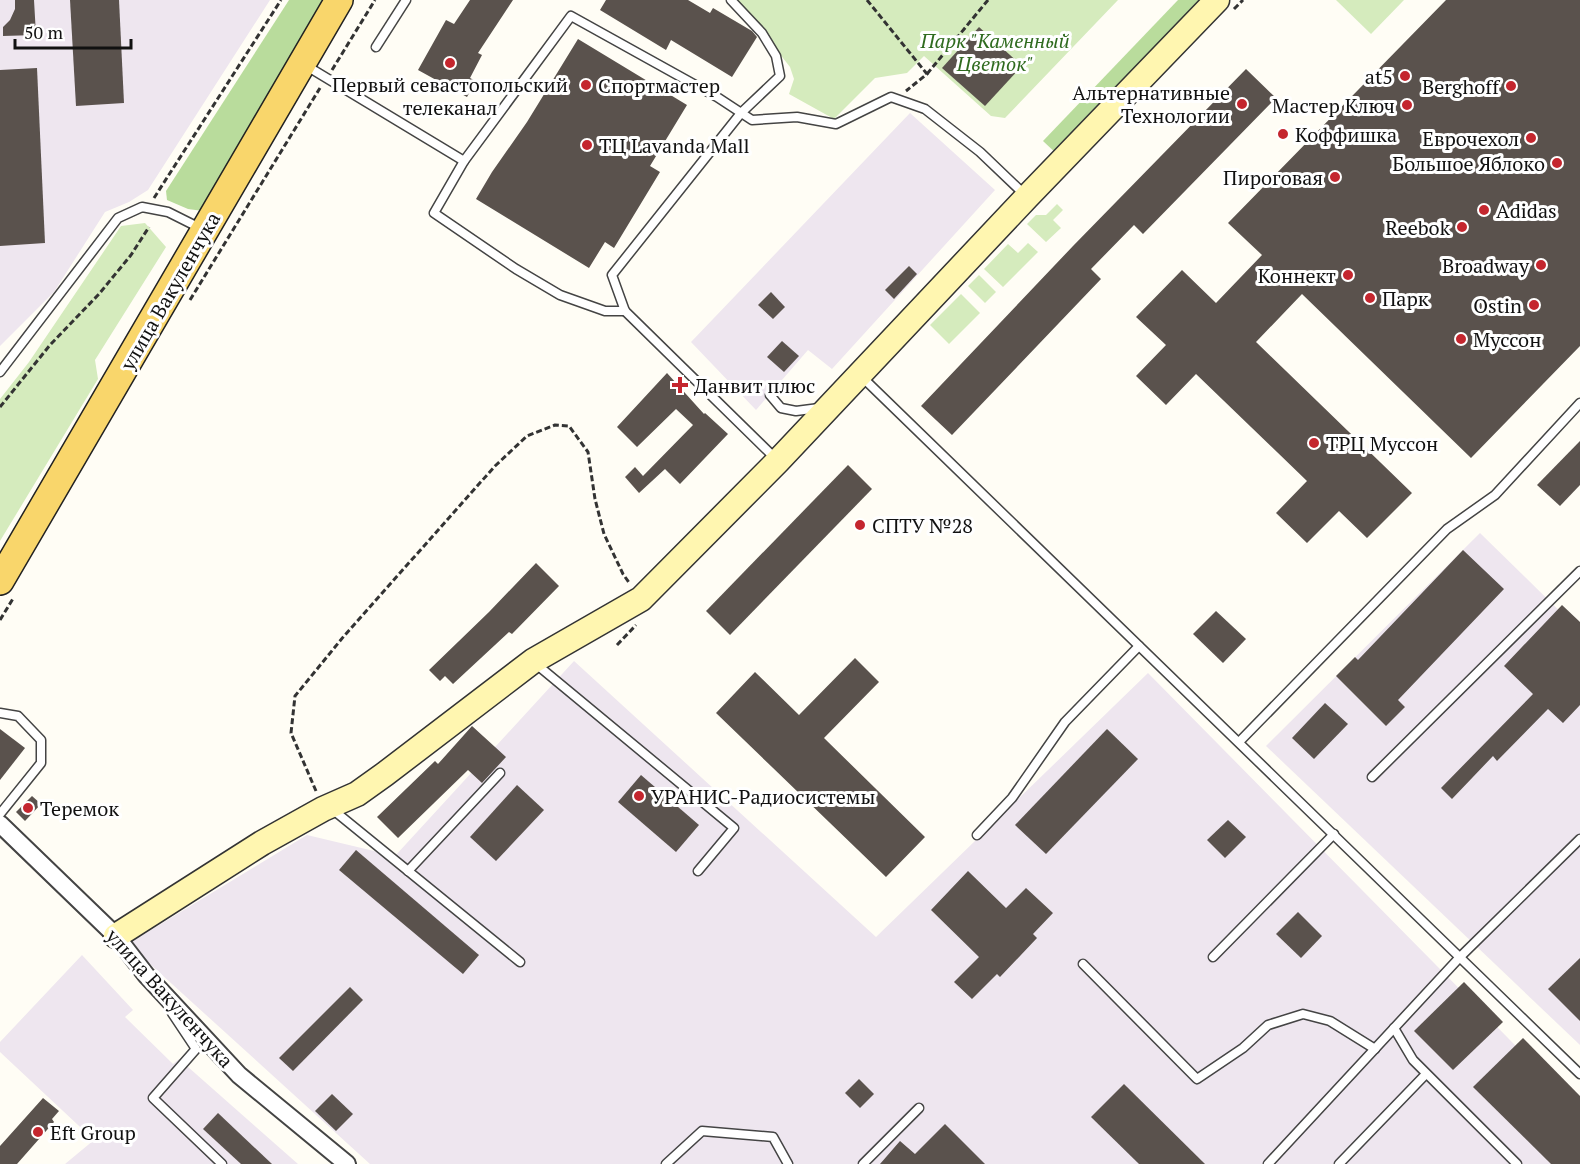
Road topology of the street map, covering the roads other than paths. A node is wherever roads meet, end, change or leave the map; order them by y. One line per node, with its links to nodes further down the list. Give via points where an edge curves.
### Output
1 (339, 0): 6 (main road, улица Вакуленчука)
2 (406, 0): 5 (lane)
3 (731, 0): 7 (lane, via 762,33 776,56 780,76)
4 (1217, 0): 9 (street)
5 (376, 47)
6 (302, 63): 8 (lane); 10 (main road, улица Вакуленчука)
7 (741, 113): 8 (lane, via 571,16); 9 (lane, via 752,120 797,117 836,124 891,97 925,109 980,152); 11 (lane, via 612,275)
8 (464, 161): 11 (lane, via 434,213 560,295 605,311)
9 (1027, 197): 13 (street)
10 (205, 230): 12 (lane, via 168,212 142,207 118,218); 19 (main road, улица Вакуленчука)
11 (625, 311): 17 (lane)
12 (0, 372)
13 (860, 375): 16 (street); 20 (lane)
14 (770, 395): 16 (lane, via 781,408 796,411)
15 (1580, 403): 23 (lane, via 1495,495 1447,529)
16 (831, 406): 17 (street)
17 (778, 461): 21 (street, via 641,599)
18 (1580, 571): 25 (lane)
19 (8, 586)
20 (1139, 646): 23 (lane); 30 (lane, via 1065,722 1012,798)
21 (533, 662): 26 (street, via 357,794); 33 (lane, via 734,828)
22 (0, 713): 27 (lane, via 18,716 41,740 42,763)
23 (1239, 742): 29 (lane)
24 (500, 773): 32 (lane)
25 (1372, 777)
26 (326, 808): 32 (lane); 34 (street, via 262,843)
27 (0, 814)
28 (0, 824): 34 (street, улица Вакуленчука)
29 (1334, 834): 35 (lane); 36 (lane)
30 (977, 835)
31 (1580, 839): 36 (lane)
32 (408, 871): 37 (lane)
33 (698, 871)
34 (116, 936): 39 (street, улица Вакуленчука)
35 (1213, 957)
36 (1460, 957): 40 (lane); 43 (lane)
37 (520, 962)
38 (1083, 964): 41 (lane, via 1197,1079 1243,1048 1268,1025 1303,1014 1330,1021)
39 (146, 975): 45 (lane, via 196,1049 153,1098); 46 (street, улица Вакуленчука, via 239,1075)
40 (1394, 1028): 41 (lane); 42 (lane)
41 (1375, 1049): 50 (lane)
42 (1426, 1074): 51 (lane); 52 (lane)
43 (1580, 1074)
44 (919, 1108): 49 (lane)
45 (222, 1164)
46 (347, 1164)
47 (666, 1164): 48 (lane, via 702,1131 773,1137)
48 (789, 1164)
49 (863, 1164)
50 (1268, 1164)
51 (1339, 1164)
52 (1518, 1164)

